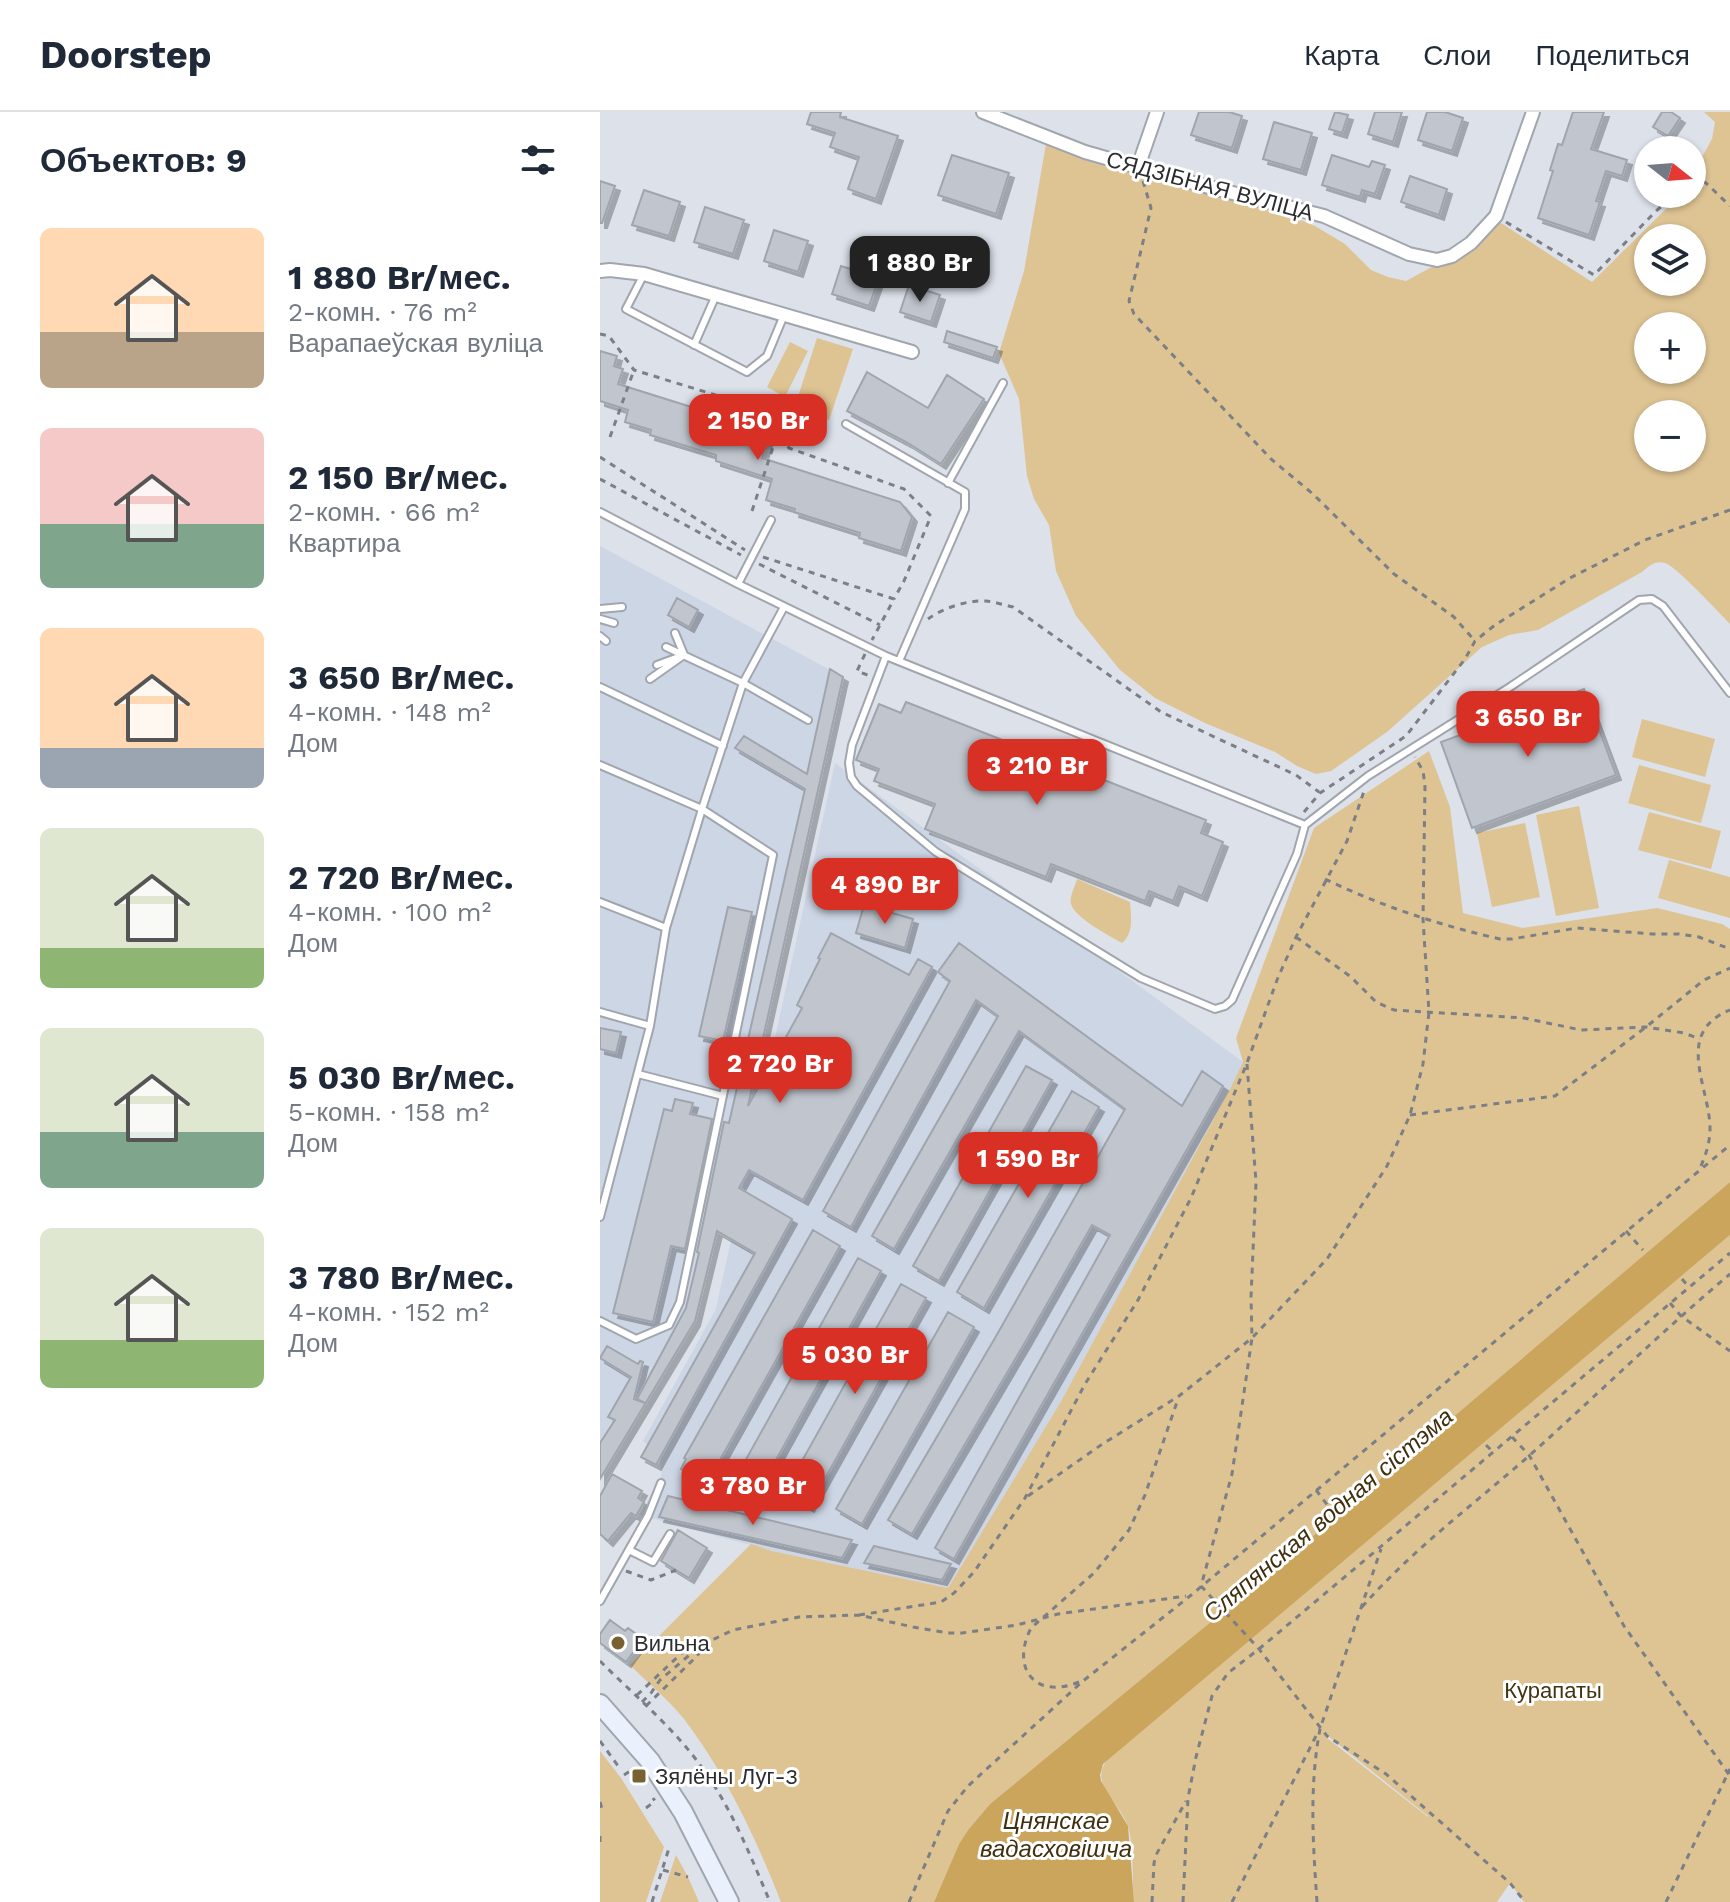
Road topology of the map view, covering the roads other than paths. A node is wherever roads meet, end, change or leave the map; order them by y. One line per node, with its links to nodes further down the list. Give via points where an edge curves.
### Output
1 (983, 112): 4 (street, СЯДЗІБНАЯ ВУЛІЦА)
2 (1157, 112): 4 (street)
3 (1533, 112): 4 (street, СЯДЗІБНАЯ ВУЛІЦА, via 1496,216 1471,243 1437,260 1409,254 1324,216)
4 (1138, 167)
5 (600, 271): 6 (street)
6 (644, 274): 7 (street); 9 (lane, via 626,309)
7 (716, 295): 8 (street); 9 (lane)
8 (784, 315): 9 (lane, via 767,356 747,372); 10 (street)
9 (694, 345)
10 (912, 352)
11 (1003, 383): 13 (lane)
12 (846, 424): 13 (lane)
13 (948, 483): 26 (lane, via 965,492 965,509)
14 (600, 512): 16 (lane)
15 (771, 520): 16 (lane)
16 (738, 584): 18 (lane)
17 (622, 607): 19 (lane)
18 (784, 607): 25 (lane); 29 (lane)
19 (600, 609)
20 (600, 619): 21 (lane)
21 (614, 623)
22 (675, 633): 24 (lane)
23 (666, 647): 24 (lane)
24 (684, 655): 27 (lane); 28 (lane); 29 (lane)
25 (886, 656): 26 (lane); 36 (lane, via 852,745 849,763 857,786 936,852 1141,978 1208,1007 1232,1000)
26 (899, 661): 36 (lane)
27 (657, 665)
28 (650, 679)
29 (743, 683): 32 (lane); 33 (lane)
30 (600, 687): 33 (lane)
31 (1730, 693): 36 (lane, via 1663,606 1652,599 1639,600 1368,776)
32 (808, 720)
33 (723, 746): 35 (lane)
34 (600, 765): 35 (lane)
35 (702, 809): 38 (lane); 42 (lane, via 773,855)
36 (1305, 825)
37 (600, 902): 38 (lane)
38 (666, 928): 40 (lane)
39 (600, 1012): 40 (lane)
40 (650, 1026): 41 (lane)
41 (638, 1074): 42 (lane); 43 (lane)
42 (723, 1096): 44 (lane, via 680,1302 669,1325 636,1339)
43 (600, 1217)
44 (600, 1321)
45 (661, 1483): 47 (lane)
46 (670, 1534): 47 (lane, via 653,1562)
47 (629, 1550): 48 (lane)
48 (600, 1601)
49 (600, 1704): 50 (main road, via 650,1761)
50 (729, 1902)

